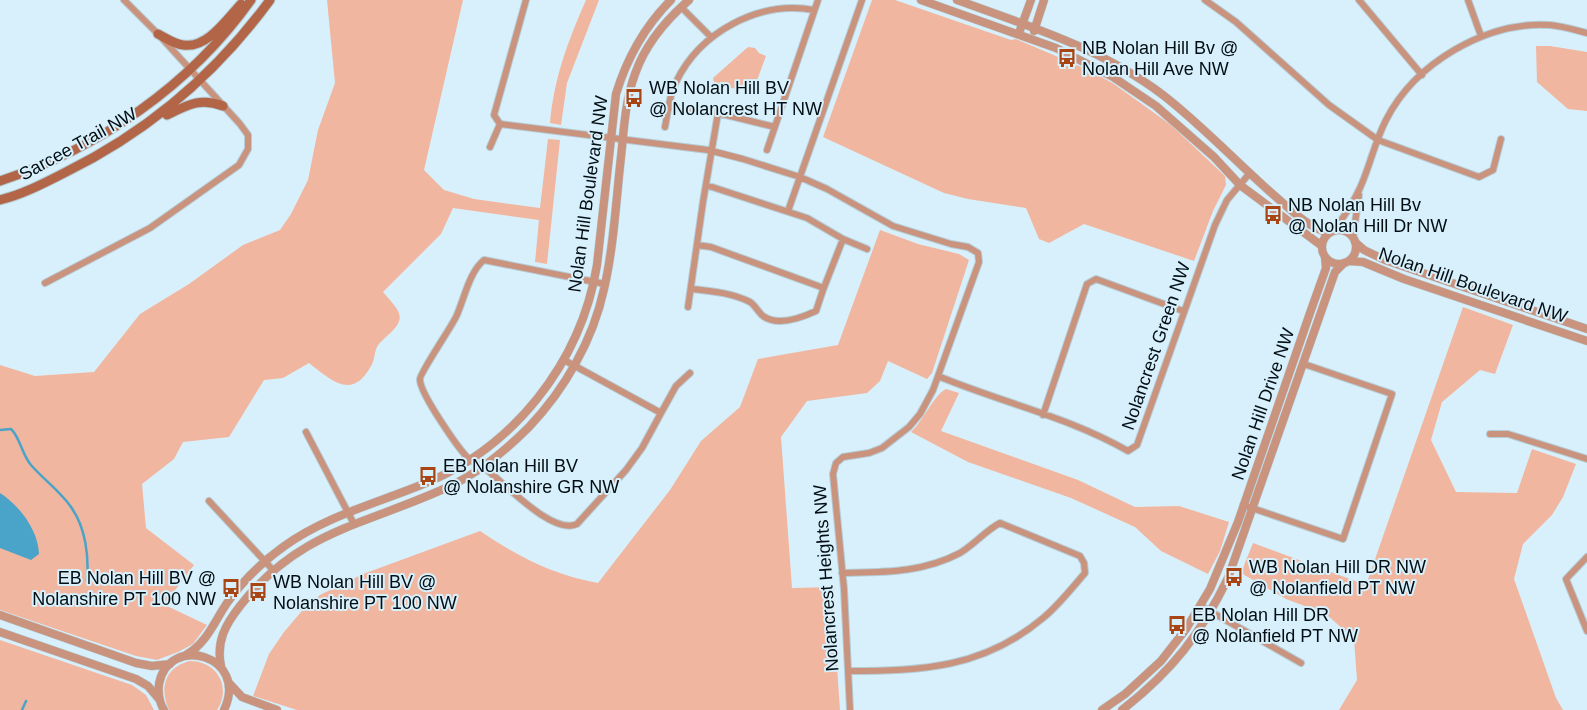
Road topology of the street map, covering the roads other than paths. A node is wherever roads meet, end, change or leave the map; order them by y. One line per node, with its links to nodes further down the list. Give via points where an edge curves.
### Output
1 (124, 0): 23 (street)
2 (245, 0): 23 (main road, via 210,36 196,44 183,45)
3 (251, 0): 27 (main road, Sarcee Trail NW)
4 (270, 0): 29 (main road, Sarcee Trail NW)
5 (526, 0): 34 (street, via 494,116)
6 (671, 0): 37 (street, Nolan Hill Boulevard NW, via 652,20 628,59 616,94)
7 (689, 0): 17 (street, Nolan Hill Boulevard NW)
8 (818, 0): 18 (street)
9 (862, 0): 45 (street)
10 (921, 0): 21 (street)
11 (957, 0): 19 (street)
12 (1031, 0): 19 (street)
13 (1044, 0): 20 (street)
14 (1205, 0): 40 (street, via 1236,22 1329,105)
15 (1360, 0): 28 (street)
16 (1468, 0): 25 (street)
17 (681, 7): 24 (street); 38 (street, Nolan Hill Boulevard NW, via 654,38 635,72)
18 (814, 10): 24 (street, via 800,5 764,8 730,22); 36 (street)
19 (1023, 23): 20 (street); 21 (street)
20 (1035, 27): 26 (street); 44 (street, via 1090,51 1147,84)
21 (1019, 33): 26 (street)
22 (1587, 33): 25 (street, via 1550,25 1526,26)
23 (158, 34): 27 (street)
24 (710, 36): 31 (street, via 687,62 675,83)
25 (1481, 36): 28 (street, via 1449,54)
26 (1032, 38): 48 (street, via 1114,78 1156,106 1214,157)
27 (189, 70): 29 (street); 46 (main road, Sarcee Trail NW, via 137,113 102,135 41,166)
28 (1422, 75): 40 (street, via 1386,119)
29 (200, 82): 30 (street); 33 (main road, Sarcee Trail NW)
30 (223, 106): 33 (main road, via 207,101 196,102); 61 (street, via 248,135 248,149 238,166 150,228)
31 (668, 107): 32 (street); 35 (street)
32 (718, 113): 36 (street); 43 (street)
33 (153, 120): 50 (main road, Sarcee Trail NW, via 73,169 22,194)
34 (500, 124): 37 (street, Nolancrest Heights NW); 41 (street)
35 (665, 127)
36 (775, 127): 42 (street)
37 (611, 138): 38 (street, Nolancrest Heights NW); 60 (street, Nolan Hill Boulevard NW)
38 (622, 139): 43 (street, Nolancrest Heights NW); 62 (street, Nolan Hill Boulevard NW)
39 (1501, 139): 40 (street, via 1493,170 1478,177)
40 (1378, 140): 49 (street)
41 (490, 147)
42 (767, 150)
43 (711, 151): 45 (street, Nolancrest Heights NW); 47 (street)
44 (1249, 174): 48 (street, Nolancrest Green NW); 52 (street, via 1307,222)
45 (800, 177): 51 (street); 75 (street, Nolancrest Heights NW, via 850,200 893,226 968,247 978,253 979,262)
46 (0, 181)
47 (706, 185): 51 (street); 55 (street)
48 (1240, 185): 56 (street); 66 (street, Nolancrest Green NW, via 1215,225)
49 (1360, 189): 52 (street); 54 (street)
50 (0, 200)
51 (788, 211): 53 (street)
52 (1332, 231): 54 (street, via 1345,230); 56 (street)
53 (843, 239): 57 (street); 64 (street)
54 (1354, 239): 59 (street, via 1355,252); 69 (street, Nolan Hill Boulevard NW, via 1369,253 1385,260)
55 (697, 245): 63 (street); 64 (street, via 711,247)
56 (1322, 246): 58 (street)
57 (867, 249)
58 (1325, 256): 59 (street, via 1333,263); 67 (street, Nolan Hill Drive NW, via 1326,268)
59 (1346, 262): 68 (street, Nolan Hill Drive NW, via 1335,272); 70 (street, Nolan Hill Boulevard NW, via 1363,262)
60 (594, 282): 62 (street); 71 (street, Nolan Hill Boulevard NW, via 585,314); 81 (street, via 484,260 476,266 456,318 421,372 419,381 437,415)
61 (45, 283)
62 (605, 284): 73 (street, Nolan Hill Boulevard NW, via 592,326)
63 (692, 289): 64 (street, via 740,298 776,322 816,312); 65 (street)
64 (823, 290)
65 (688, 308)
66 (1183, 311): 77 (street, via 1096,279 1087,284); 77 (street, Nolancrest Green NW, via 1137,446 1128,451 1104,437)
67 (1310, 313): 68 (street, Nolan Hill Drive NW); 83 (street, Nolan Hill Drive NW)
68 (1320, 316): 72 (street, Nolan Hill Drive NW)
69 (1587, 329)
70 (1587, 341)
71 (564, 360): 73 (street); 81 (street, Nolan Hill Boulevard NW, via 550,383)
72 (1304, 364): 84 (street, Nolan Hill Drive NW); 84 (street, Nolan Hill Drive NW, via 1392,394 1343,539)
73 (574, 366): 76 (street); 81 (street, Nolan Hill Boulevard NW, via 540,415 502,452)
74 (690, 373): 76 (street, via 676,386)
75 (938, 376): 77 (street, Nolancrest Green NW); 90 (street, Nolancrest Heights NW, via 920,414 896,439 882,448 843,457 836,463 833,474)
76 (661, 413): 81 (street, via 626,470 571,527 532,508)
77 (1043, 415)
78 (306, 432): 85 (street)
79 (1490, 434): 80 (street, via 1508,434)
80 (1587, 459)
81 (476, 464): 85 (street, Nolan Hill Boulevard NW); 86 (street, Nolan Hill Boulevard NW, via 447,487)
82 (209, 502): 88 (street)
83 (1243, 505): 84 (street, Nolan Hill Drive NW); 91 (street, Nolan Hill Drive NW, via 1224,560)
84 (1253, 508): 92 (street, Nolan Hill Drive NW, via 1228,578)
85 (349, 513): 86 (street); 88 (street, Nolan Hill Boulevard NW, via 293,539)
86 (354, 524): 89 (street, Nolan Hill Boulevard NW, via 314,541)
87 (1587, 557): 94 (street, via 1566,579)
88 (264, 561): 89 (street); 96 (street, Nolan Hill Boulevard NW, via 238,588 204,642)
89 (273, 570): 99 (street, Nolan Hill Boulevard NW, via 253,589 226,625 218,647)
90 (842, 573): 100 (street, Nolancrest Heights NW); 100 (street, via 899,572 930,566 974,544 1000,523 1080,556 1084,563 1084,574 1043,618 988,652 906,672)
91 (1201, 606): 92 (street); 107 (street, Nolan Hill Drive NW, via 1161,661)
92 (1212, 611): 97 (street); 108 (street, Nolan Hill Drive NW, via 1176,662)
93 (0, 616): 98 (street, via 136,662 152,666)
94 (1587, 631)
95 (0, 632): 102 (street, via 136,679)
96 (186, 656): 98 (street, Nolan Hill Boulevard NW); 99 (street, via 205,656)
97 (1301, 663)
98 (170, 664): 102 (street, via 160,680)
99 (220, 666): 101 (street)
100 (848, 671): 106 (street, Nolancrest Heights NW)
101 (229, 683): 104 (street); 105 (street, via 242,697)
102 (159, 698): 103 (street)
103 (164, 710)
104 (224, 710)
105 (278, 710)
106 (850, 710)
107 (1102, 710)
108 (1122, 710)

